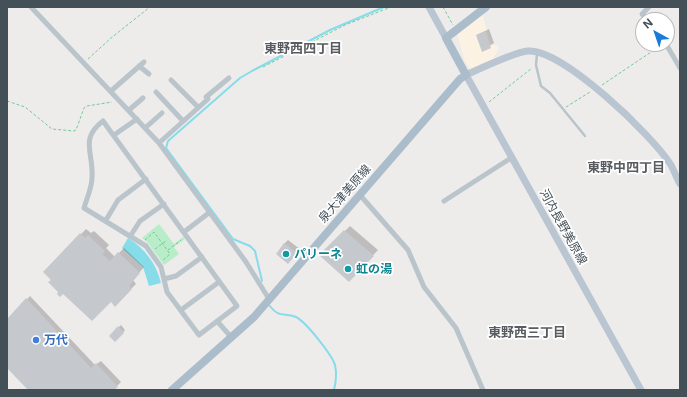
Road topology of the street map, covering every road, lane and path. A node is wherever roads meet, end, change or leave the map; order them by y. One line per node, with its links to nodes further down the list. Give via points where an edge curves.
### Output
1 (31, 7): 12 (street)
2 (150, 7): 12 (path)
3 (391, 7): 14 (path, via 346,25)
4 (429, 7): 8 (main road)
5 (443, 7): 7 (path)
6 (486, 7): 7 (main road)
7 (455, 31): 8 (main road)
8 (446, 38): 17 (main road)
9 (538, 52): 13 (lane); 17 (main road, via 528,51); 20 (main road, via 552,58)
10 (650, 52): 20 (path)
11 (671, 52): 15 (street)
12 (84, 62): 21 (street)
13 (536, 65): 27 (path); 29 (lane, via 541,86)
14 (263, 67)
15 (680, 68)
16 (149, 74): 21 (street, via 142,64)
17 (466, 75): 27 (main road, 河内長野美原線); 40 (main road, 泉大津美原線)
18 (229, 78): 26 (street, via 206,96 208,99)
19 (171, 80): 26 (street)
20 (597, 89): 29 (path, via 584,94); 39 (main road, via 620,109 660,152 671,165)
21 (111, 91): 24 (street)
22 (156, 92): 32 (street)
23 (143, 98): 28 (street)
24 (120, 100): 25 (path, via 87,106 81,111 74,131 52,129 26,108); 28 (street)
25 (7, 101)
26 (198, 107): 32 (street)
27 (482, 107): 37 (main road, 河内長野美原線)
28 (129, 110): 31 (street)
29 (563, 110): 35 (lane)
30 (162, 113): 33 (street)
31 (137, 119): 33 (street); 34 (street)
32 (183, 121): 36 (street)
33 (145, 128): 36 (street)
34 (114, 135): 38 (street); 44 (street, via 103,121 94,128 88,147 92,160 92,179 84,208)
35 (585, 136)
36 (159, 143): 43 (street)
37 (511, 158): 41 (street); 62 (main road, 河内長野美原線)
38 (146, 179): 42 (street); 44 (street, via 118,200)
39 (680, 184)
40 (360, 195): 56 (main road, 泉大津美原線); 61 (street, via 408,250 424,287 456,328)
41 (444, 201)
42 (164, 204): 45 (street); 46 (street, via 140,221)
43 (210, 212): 45 (street); 56 (street)
44 (106, 220): 46 (street)
45 (185, 234): 50 (path); 52 (street)
46 (131, 235): 48 (street)
47 (166, 241): 49 (path)
48 (142, 242): 49 (path, via 154,232); 51 (street)
49 (162, 243): 50 (path); 51 (path)
50 (168, 250): 53 (path, via 170,254)
51 (151, 252): 53 (street)
52 (202, 257): 54 (street, via 176,276); 55 (street)
53 (159, 263): 54 (street)
54 (164, 279): 57 (street, via 167,292)
55 (219, 282): 57 (street); 58 (street, via 237,306)
56 (269, 299): 59 (main road, 泉大津美原線)
57 (181, 310): 58 (street, via 198,335)
58 (217, 321): 59 (street)
59 (232, 338): 60 (main road, 泉大津美原線)
60 (172, 390)
61 (483, 390)
62 (641, 390)

